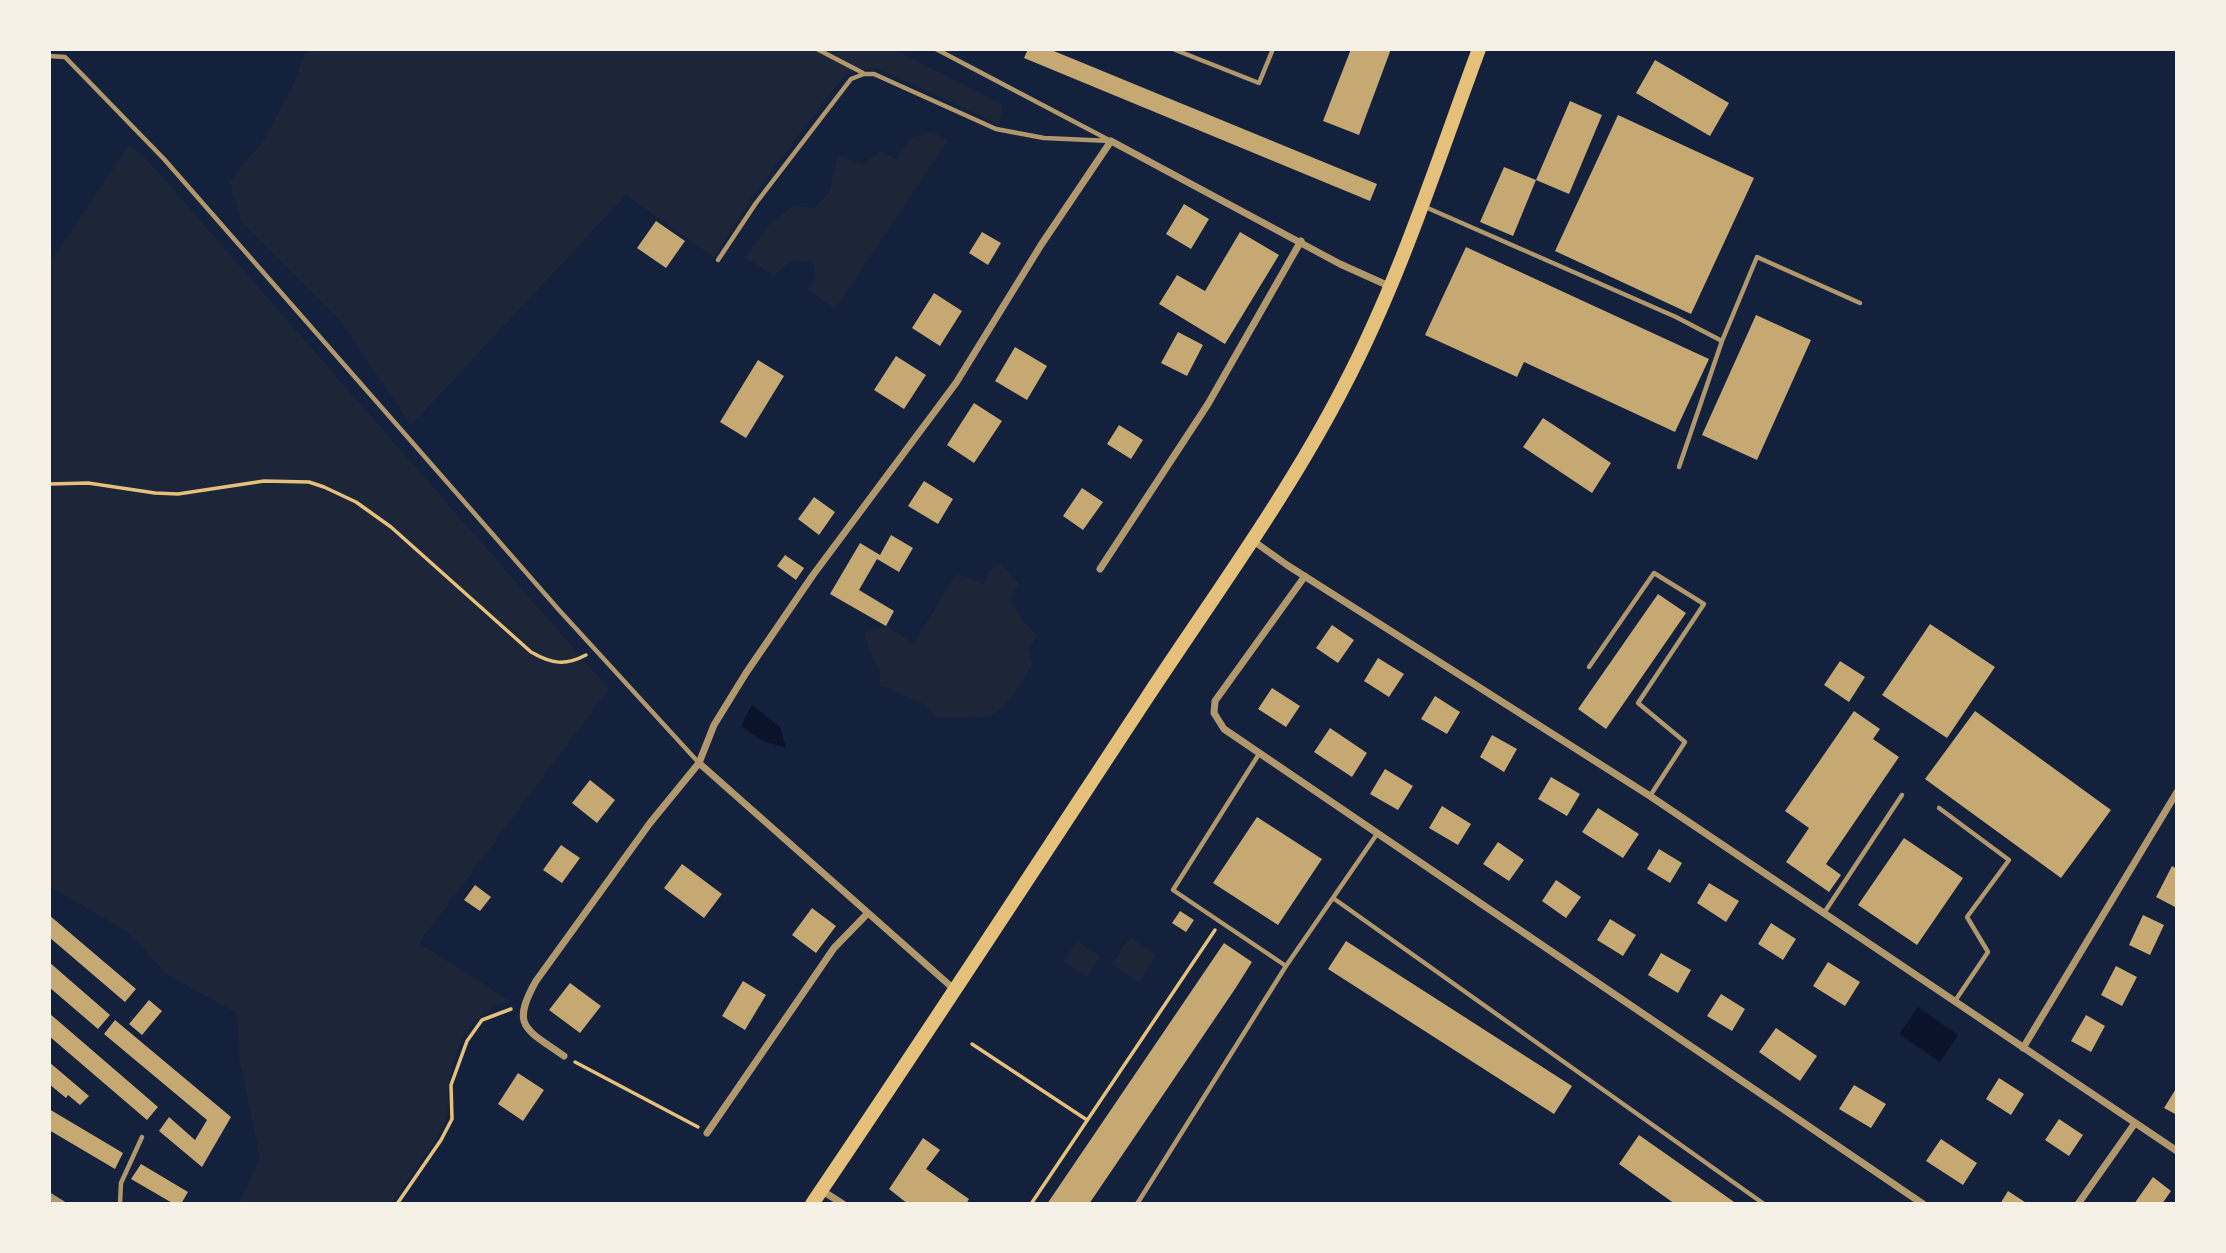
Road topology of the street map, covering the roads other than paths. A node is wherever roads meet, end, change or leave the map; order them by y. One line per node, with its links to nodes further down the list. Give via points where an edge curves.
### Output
1 (817, 49): 7 (lane)
2 (936, 49): 8 (lane)
3 (1173, 49): 4 (lane, via 1259,83)
4 (1273, 49)
5 (1479, 49): 9 (main road)
6 (49, 56): 21 (lane, via 65,57 163,159)
7 (864, 74): 8 (lane, via 874,74 996,129 1044,138); 11 (lane, via 851,79)
8 (1111, 141): 10 (street); 21 (street, via 956,383 746,673 713,726)
9 (1421, 206): 12 (main road); 14 (lane)
10 (1301, 241): 12 (street); 17 (street, via 1208,404)
11 (718, 260)
12 (1389, 286): 16 (main road, via 1345,386)
13 (1860, 303): 14 (lane, via 1758,257)
14 (1722, 341): 15 (lane)
15 (1679, 467)
16 (1251, 540): 18 (street); 31 (main road)
17 (1100, 569)
18 (1306, 576): 20 (street, via 1215,701 1214,713 1224,729); 24 (street)
19 (1589, 667): 24 (lane, via 1654,573 1704,604 1638,703 1685,742)
20 (1259, 754): 26 (street); 30 (lane, via 1173,890)
21 (699, 763): 29 (street); 34 (street, via 536,981 524,1006 524,1024)
22 (2177, 792): 33 (street)
23 (1902, 795): 28 (lane)
24 (1650, 796): 28 (street)
25 (1939, 808): 32 (lane, via 2009,860 1967,917 1988,952)
26 (1377, 834): 27 (lane); 47 (street)
27 (1333, 898): 30 (lane); 46 (lane)
28 (1824, 913): 32 (street)
29 (867, 914): 31 (street); 36 (street, via 834,948)
30 (1286, 966): 45 (lane)
31 (956, 990): 39 (main road)
32 (1955, 1001): 33 (street)
33 (2023, 1048): 35 (street)
34 (564, 1056)
35 (2135, 1123): 38 (street); 48 (street)
36 (708, 1132)
37 (142, 1137): 42 (lane, via 121,1183)
38 (2177, 1151)
39 (821, 1190): 43 (main road); 44 (street)
40 (49, 1196): 41 (street)
41 (62, 1204)
42 (120, 1204)
43 (812, 1204)
44 (843, 1204)
45 (1137, 1204)
46 (1764, 1204)
47 (1922, 1204)
48 (2078, 1204)

